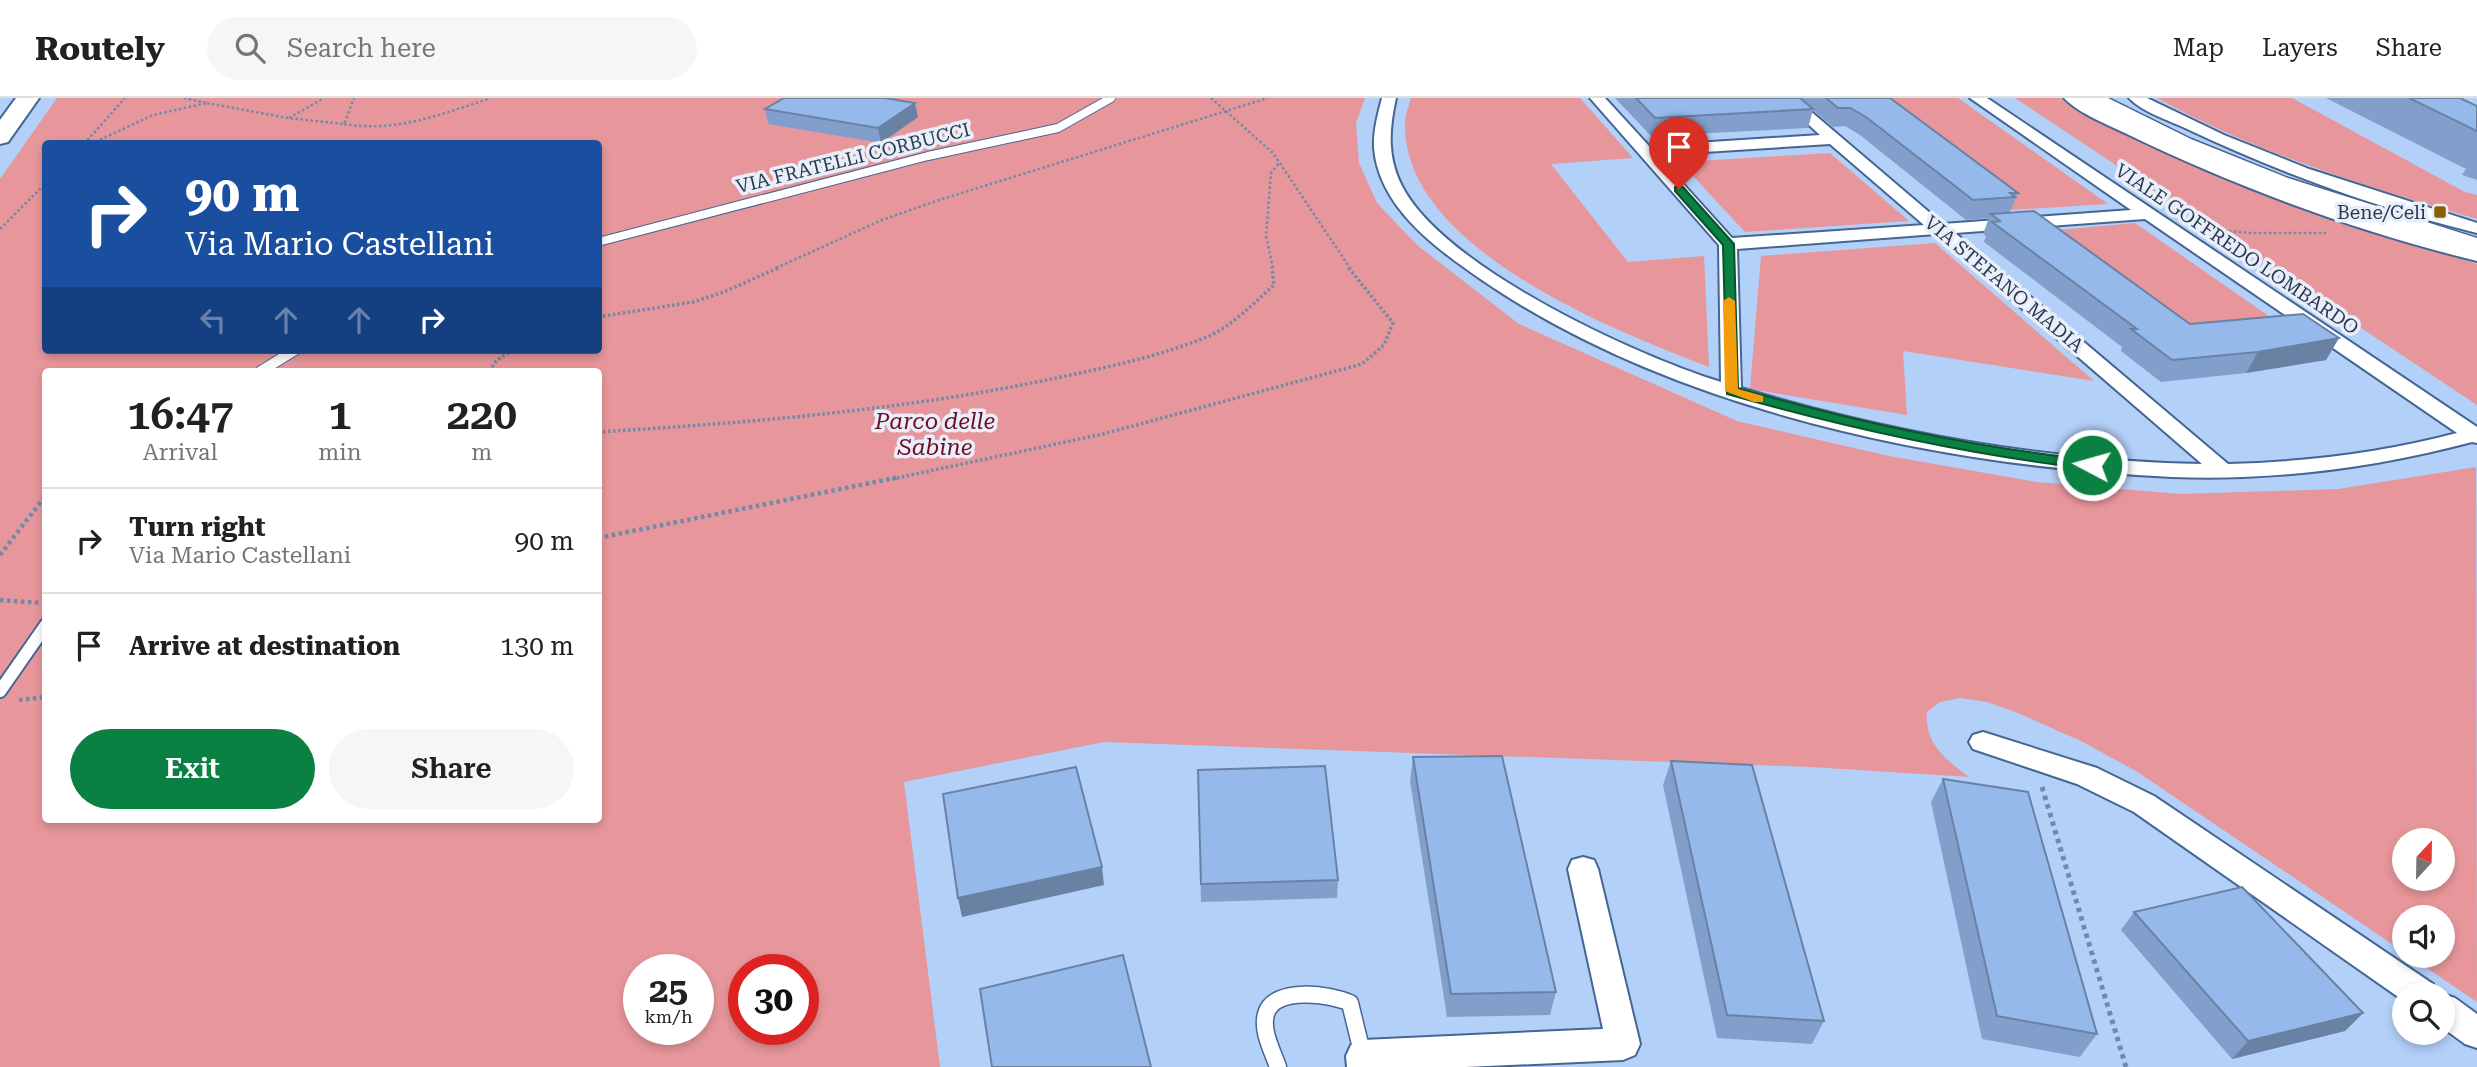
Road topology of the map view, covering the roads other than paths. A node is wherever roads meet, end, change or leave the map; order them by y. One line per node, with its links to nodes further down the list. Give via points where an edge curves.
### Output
1 (28, 98): 11 (main road)
2 (1111, 98): 20 (lane, VIA FRATELLI CORBUCCI, via 1058,128 928,156)
3 (1389, 98): 26 (street, via 1380,135 1385,169 1404,204 1441,243 1492,281 1565,324)
4 (1597, 98): 13 (street)
5 (1786, 98): 12 (street, VIA STEFANO MADIA)
6 (1977, 98): 16 (street, VIALE GOFFREDO LOMBARDO)
7 (2071, 98): 15 (street, via 2174,149)
8 (2092, 98): 15 (street, via 2225,162)
9 (2113, 98): 15 (street)
10 (2136, 98): 14 (street, via 2200,130)
11 (0, 137)
12 (1832, 139): 13 (street); 18 (street, VIA STEFANO MADIA)
13 (1644, 151): 21 (street)
14 (2320, 178): 15 (street); 17 (street)
15 (2281, 182): 19 (street); 22 (street); 23 (street)
16 (2150, 214): 18 (street); 27 (street, VIALE GOFFREDO LOMBARDO)
17 (2477, 228)
18 (1941, 230): 21 (street); 28 (street, VIA STEFANO MADIA)
19 (2477, 236)
20 (602, 241)
21 (1728, 244): 26 (street)
22 (2477, 246)
23 (2477, 256)
24 (289, 354): 25 (lane)
25 (266, 368)
26 (1731, 391): 28 (street, via 1870,429 1977,450 2112,466)
27 (2476, 435): 28 (street, via 2344,461)
28 (2222, 470)
29 (42, 631): 30 (lane)
30 (0, 691)
31 (1983, 742): 33 (street, via 2087,776 2144,804)
32 (1583, 869): 36 (street, via 1623,1044)
33 (2404, 982)
34 (2455, 1017): 35 (street)
35 (2477, 1033)
36 (1363, 1061): 37 (lane, via 1350,1003 1327,995 1284,998 1273,1001 1266,1011)
37 (1278, 1067)

